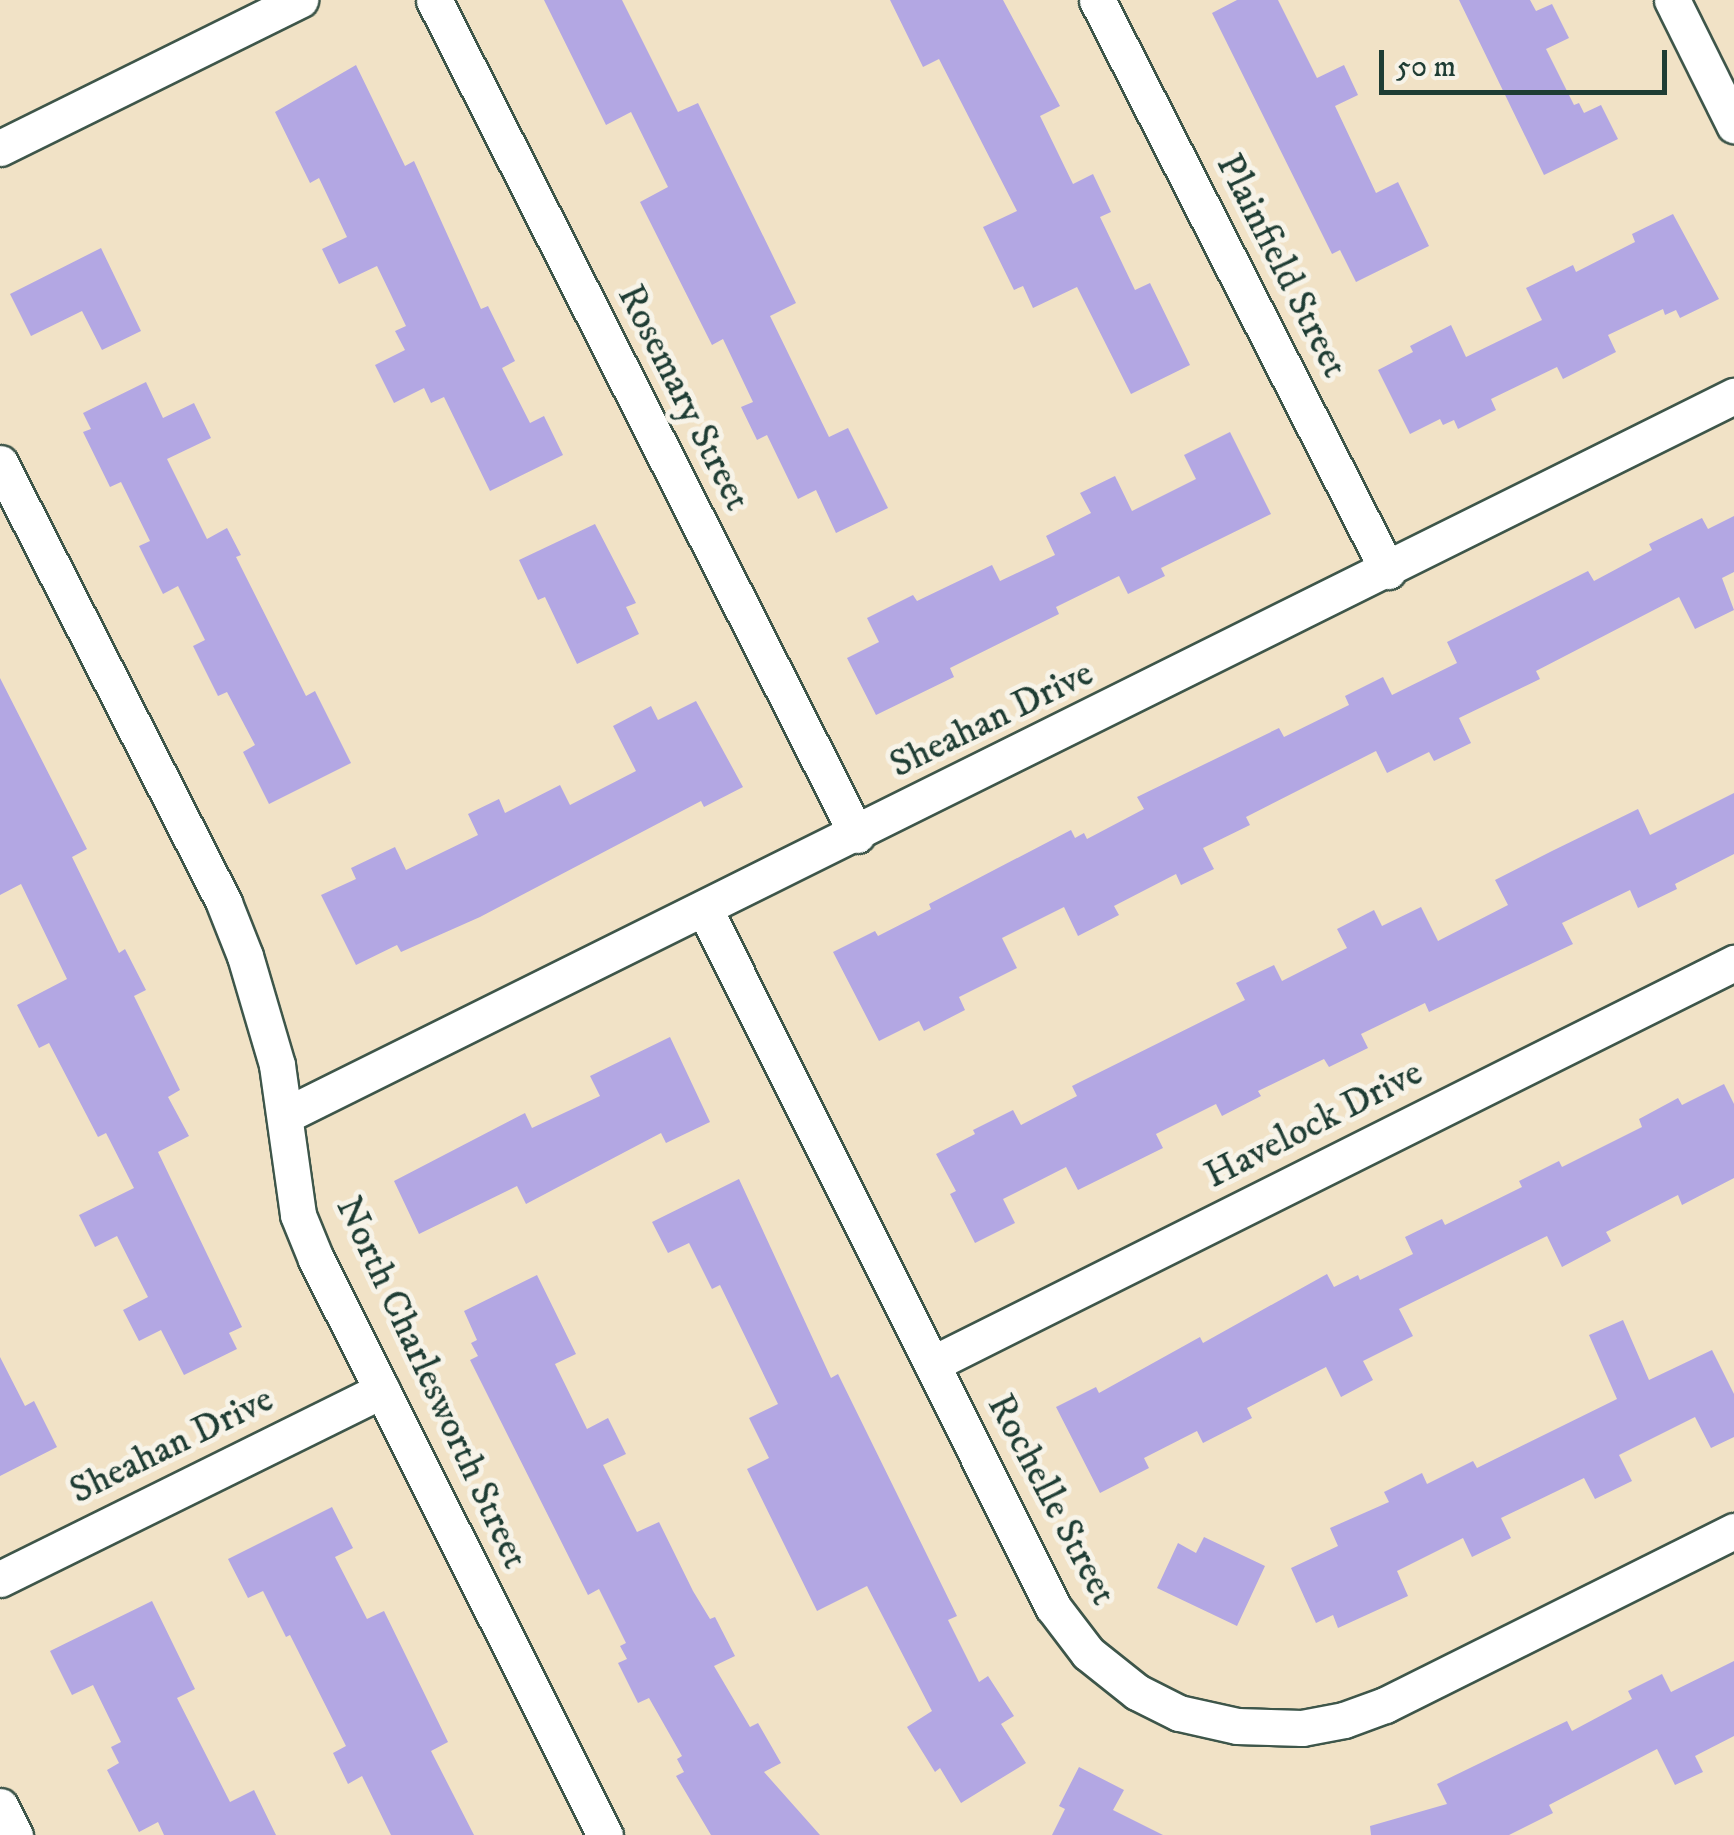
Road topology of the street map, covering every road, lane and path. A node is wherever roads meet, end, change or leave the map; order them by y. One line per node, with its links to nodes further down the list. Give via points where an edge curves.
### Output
1 (300, 0): 6 (street)
2 (434, 0): 10 (street, Rosemary Street)
3 (1097, 0): 9 (street, Plainfield Street)
4 (1672, 0): 5 (street)
5 (1734, 125)
6 (0, 148)
7 (1734, 396): 9 (street, Sheahan Drive)
8 (0, 463): 13 (street, North Charlesworth Street, via 224,904 263,1010)
9 (1388, 571): 10 (street, Sheahan Drive)
10 (857, 835): 11 (street, Sheahan Drive)
11 (706, 910): 13 (street, Sheahan Drive); 14 (street, Rochelle Street)
12 (1734, 963): 14 (street, Havelock Drive)
13 (286, 1115): 15 (street, North Charlesworth Street, via 298,1214)
14 (932, 1364): 16 (street, Rochelle Street, via 1064,1622 1088,1653 1137,1692 1198,1718 1270,1729 1344,1720)
15 (382, 1390): 17 (street, Sheahan Drive); 20 (street, North Charlesworth Street)
16 (1734, 1531)
17 (0, 1578)
18 (0, 1806): 19 (street)
19 (14, 1835)
20 (605, 1835)

